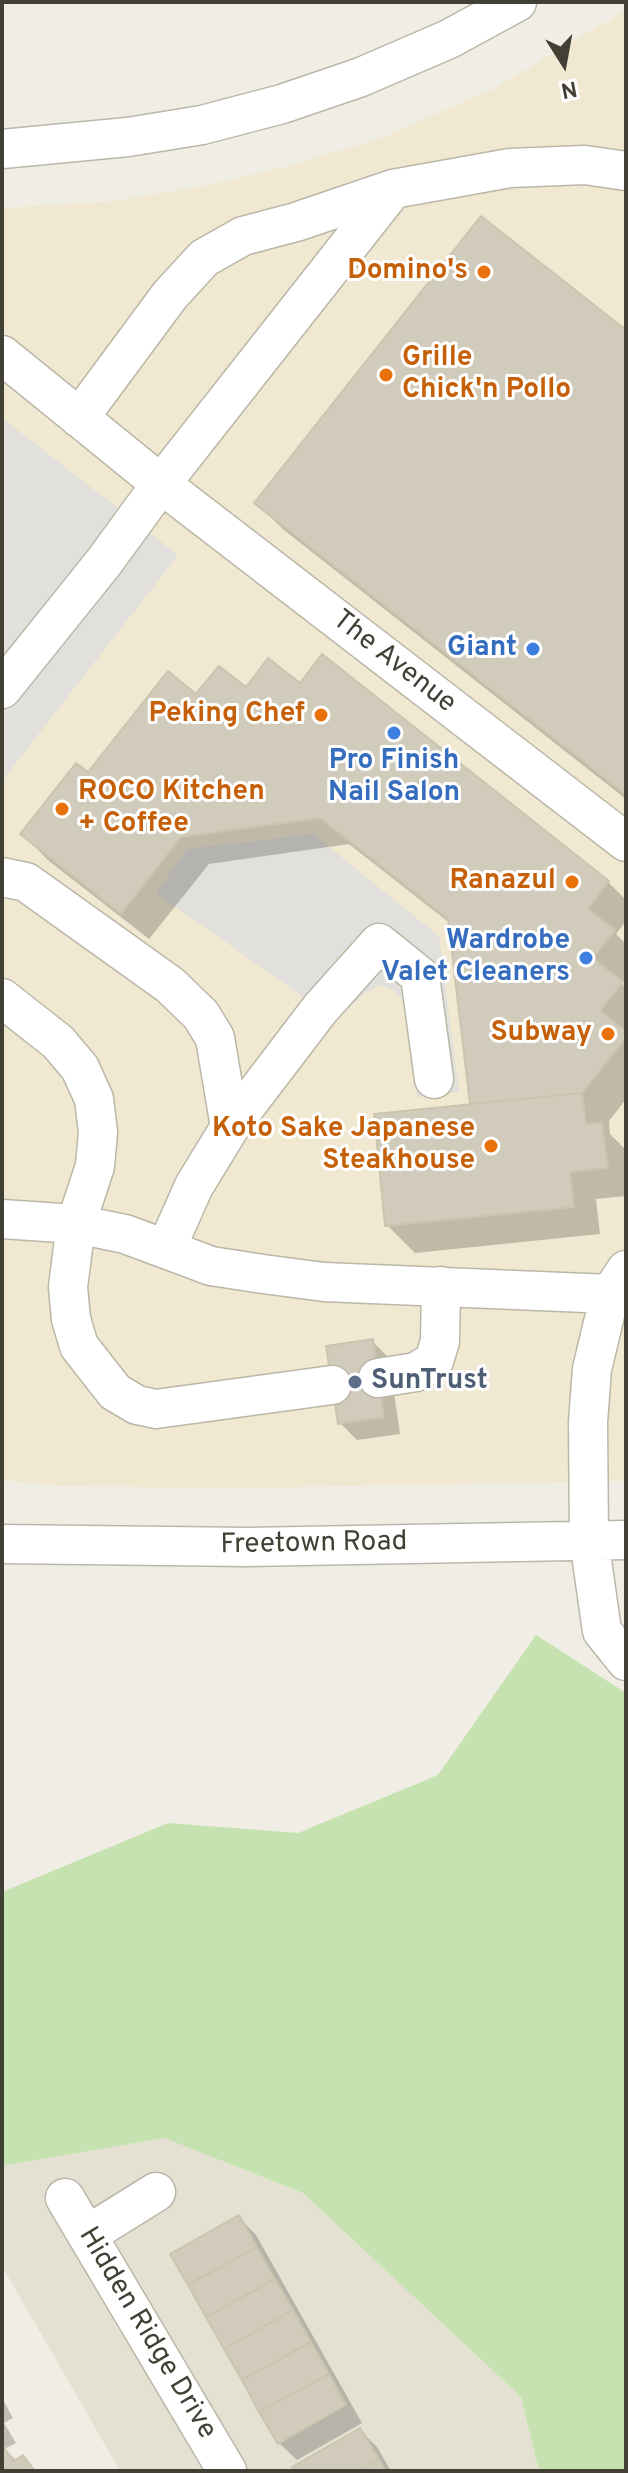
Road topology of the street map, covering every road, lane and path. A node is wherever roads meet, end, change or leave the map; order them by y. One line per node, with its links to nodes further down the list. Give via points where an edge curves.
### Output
1 (517, 2): 2 (street, via 449,39 282,104 187,127)
2 (2, 149)
3 (626, 171): 4 (street, via 585,165 510,168)
4 (393, 189): 6 (street, via 243,236 204,258 170,295); 7 (street)
5 (2, 355): 6 (street, The Avenue)
6 (79, 418): 7 (street, The Avenue)
7 (161, 484): 8 (street); 9 (street, The Avenue)
8 (2, 689)
9 (626, 842)
10 (2, 877): 13 (street, via 26,882 170,985 201,1015 215,1038)
11 (2, 998): 15 (street, via 58,1042 80,1068 94,1099 95,1166)
12 (434, 1079): 13 (street, via 420,976 379,943 320,1009)
13 (230, 1127): 16 (street, via 194,1186)
14 (2, 1219): 15 (street)
15 (76, 1224): 16 (street); 20 (street, via 68,1287 71,1319 79,1346 115,1392 156,1409)
16 (166, 1249): 18 (street, via 211,1266 263,1274)
17 (618, 1282): 18 (street); 21 (street, via 592,1369 588,1422)
18 (441, 1286): 19 (street, via 440,1341 434,1361 416,1372)
19 (378, 1378)
20 (332, 1385)
21 (608, 1540): 22 (street, Freetown Road, via 247,1547); 23 (street, via 602,1631)
22 (2, 1544)
23 (626, 1661)
24 (156, 2192): 26 (street)
25 (65, 2198): 26 (street, Hidden Ridge Drive)
26 (87, 2235): 27 (street, Hidden Ridge Drive)
27 (227, 2471)

